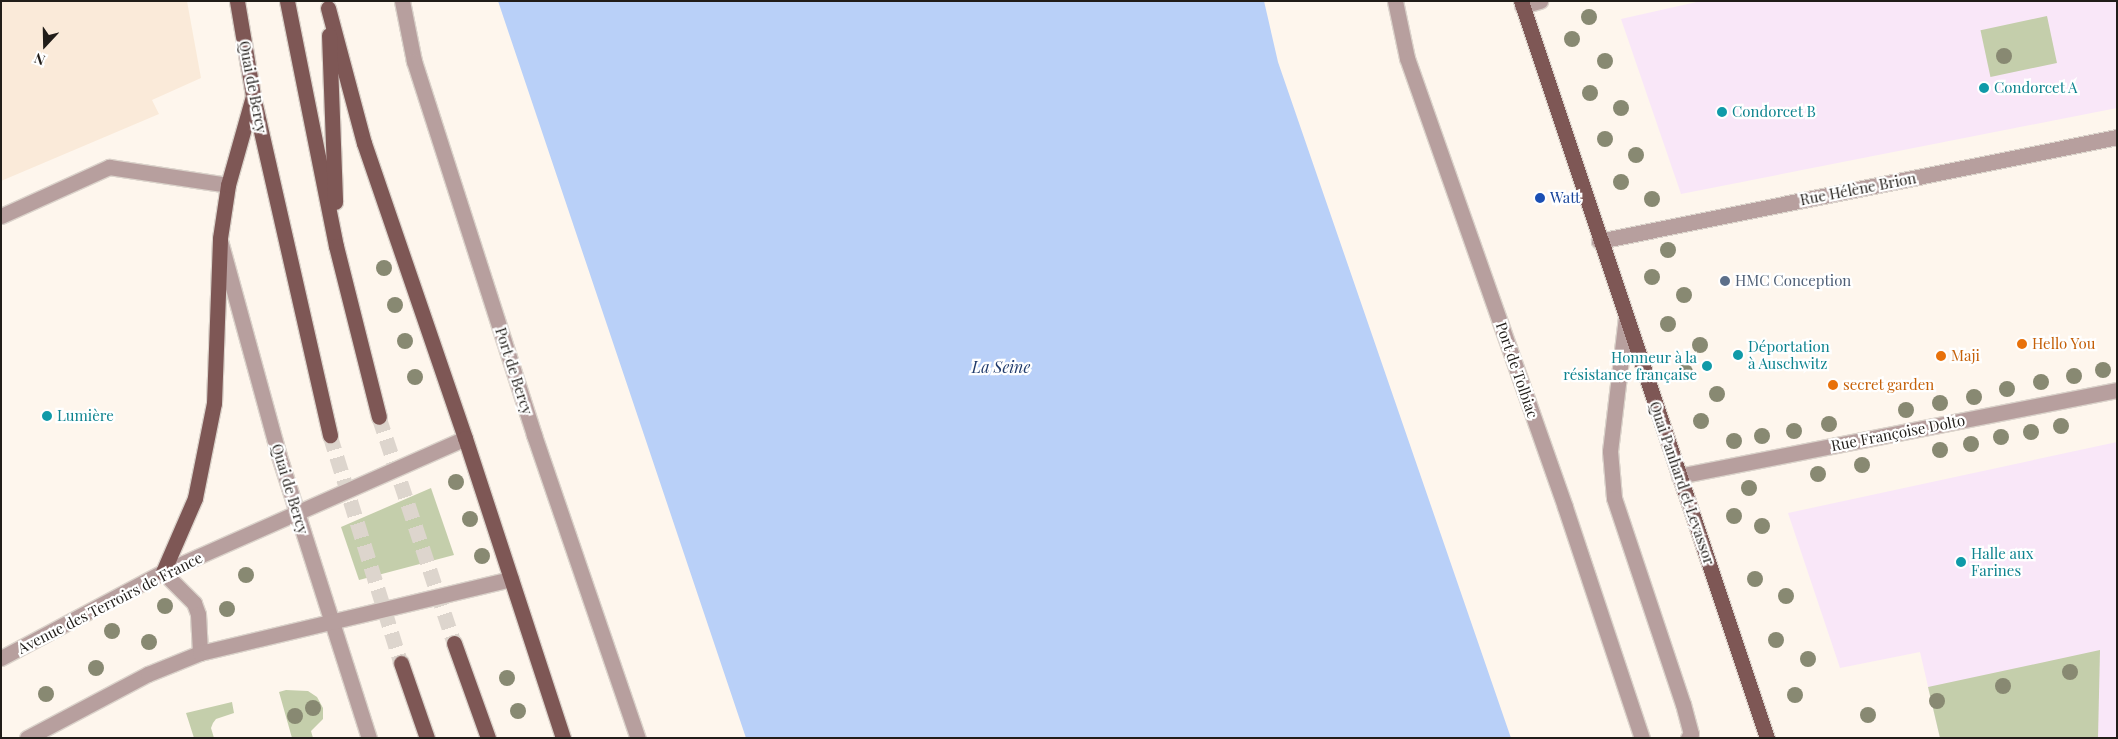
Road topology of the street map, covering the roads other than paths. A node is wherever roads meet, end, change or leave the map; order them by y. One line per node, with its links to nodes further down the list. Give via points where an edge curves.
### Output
1 (237, 1): 8 (main road, Quai de Bercy)
2 (287, 1): 14 (main road)
3 (402, 1): 34 (street, Port de Bercy, via 414,61 516,378)
4 (1394, 1): 35 (street, Port de Tolbiac, via 1407,58 1565,507)
5 (1540, 1): 7 (street)
6 (328, 4): 14 (main road); 19 (main road, via 364,143)
7 (1521, 4): 13 (main road, Quai Panhard et Levassor)
8 (253, 96): 10 (main road); 18 (main road, Quai de Bercy)
9 (2117, 137): 13 (street, Rue Hélène Brion)
10 (228, 185): 11 (street, via 109,167); 12 (main road)
11 (1, 216)
12 (220, 238): 21 (street, Quai de Bercy); 22 (main road, via 214,402 195,498)
13 (1599, 241): 15 (main road, Quai Panhard et Levassor)
14 (336, 246): 17 (main road)
15 (1626, 317): 20 (main road, Quai Panhard et Levassor); 36 (street, via 1610,451 1614,498 1683,704 1690,734)
16 (2117, 390): 20 (street, Rue Françoise Dolto)
17 (379, 417)
18 (330, 435)
19 (465, 438): 21 (street, Avenue des Terroirs de France); 23 (main road)
20 (1679, 476): 37 (main road, Quai Panhard et Levassor)
21 (297, 513): 22 (street, Avenue des Terroirs de France); 24 (street, Quai de Bercy)
22 (163, 572): 26 (street, via 194,603 198,614); 27 (street, Avenue des Terroirs de France)
23 (511, 579): 24 (street); 33 (main road)
24 (332, 622): 26 (street); 30 (street, Quai de Bercy)
25 (454, 643): 32 (main road)
26 (200, 653): 29 (street, via 148,674)
27 (1, 658)
28 (401, 663): 31 (main road)
29 (27, 738)
30 (369, 738)
31 (427, 738)
32 (488, 738)
33 (563, 738)
34 (638, 738)
35 (1642, 738)
36 (1688, 738)
37 (1767, 738)

